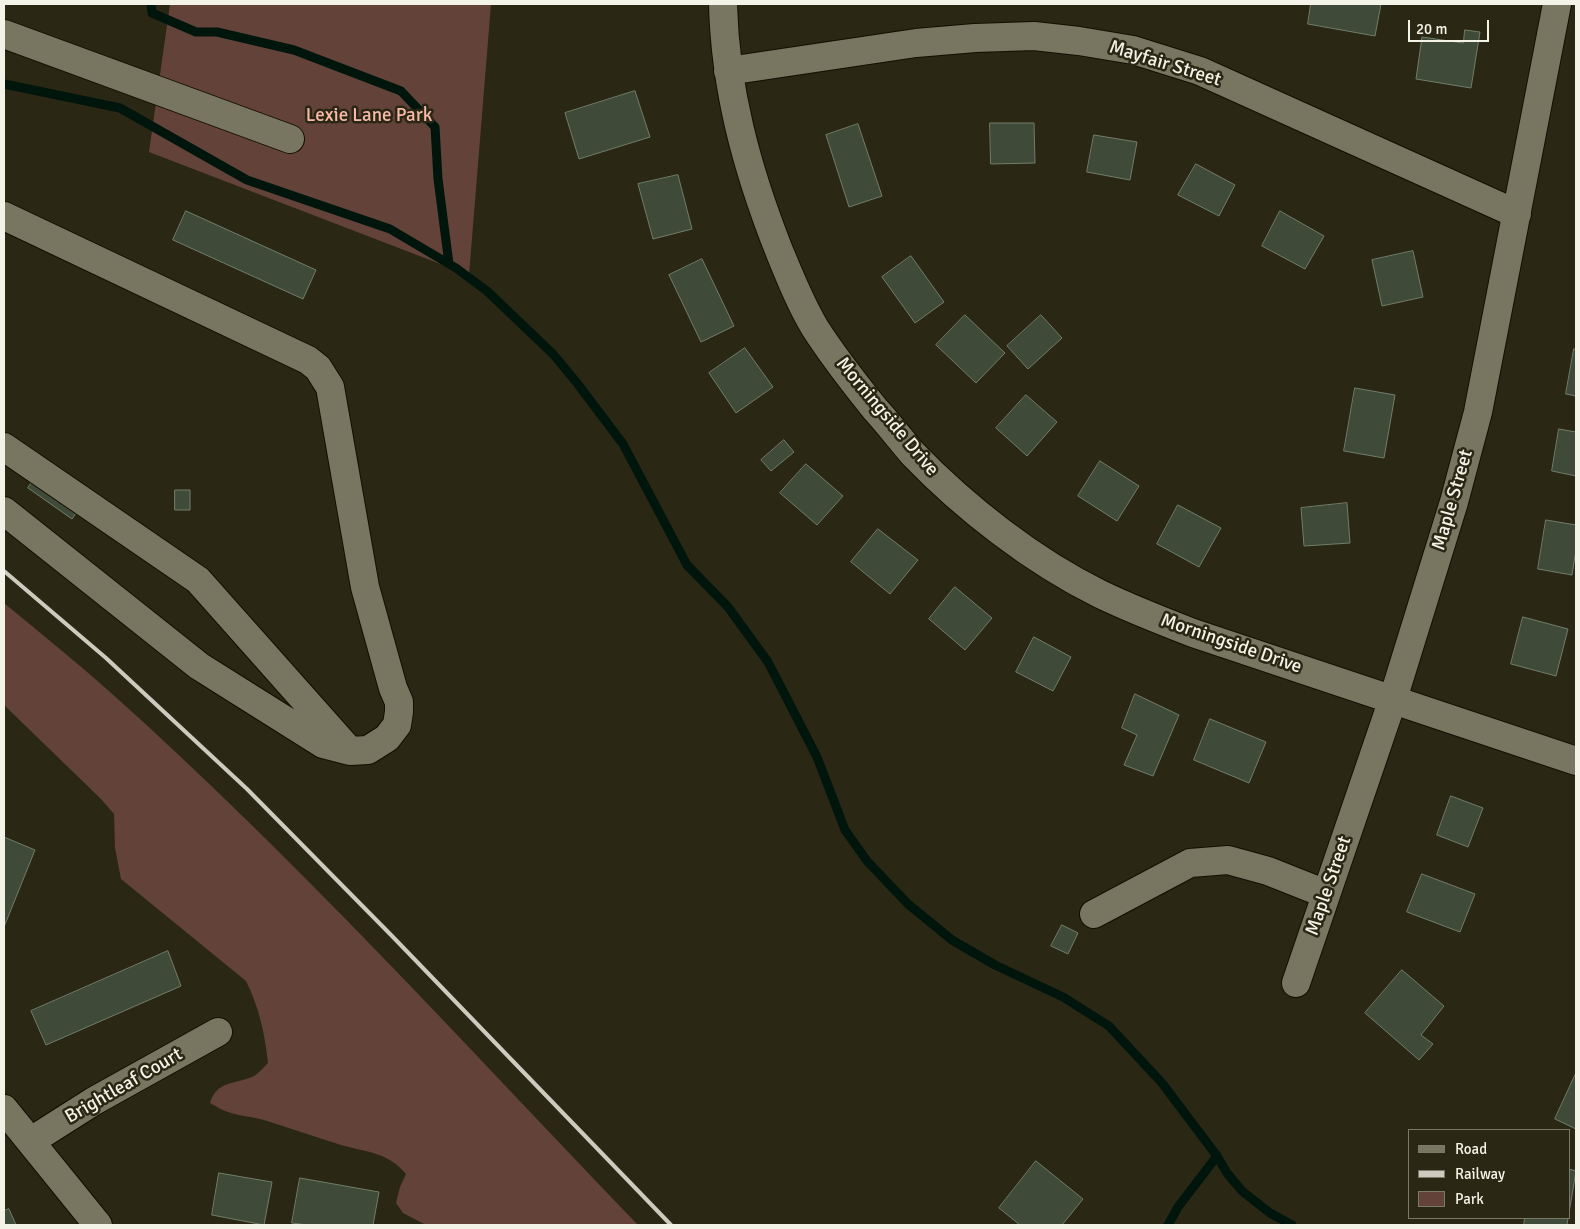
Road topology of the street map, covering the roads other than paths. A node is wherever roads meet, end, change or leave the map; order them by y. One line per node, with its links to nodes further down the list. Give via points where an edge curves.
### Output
1 (723, 4): 4 (street, Morningside Drive)
2 (1557, 4): 6 (street, Maple Street)
3 (4, 34): 5 (street)
4 (728, 71): 6 (street, Mayfair Street, via 975,38 1034,36 1133,50 1200,71); 10 (street, Morningside Drive, via 741,138 764,213 815,327 857,386 913,454 960,499 1054,568 1107,597 1193,633)
5 (290, 139)
6 (1517, 214): 10 (street, Maple Street, via 1478,412 1454,502)
7 (4, 216): 11 (street, via 308,360 326,378 365,588 399,702 397,725 387,738 368,750)
8 (4, 447): 11 (street, via 198,580)
9 (4, 511): 11 (street, via 199,666 323,744)
10 (1393, 699): 12 (street, Morningside Drive); 13 (street, Maple Street)
11 (350, 751)
12 (1576, 761)
13 (1326, 894): 14 (street, via 1268,871 1228,860 1209,861 1190,863); 15 (street, Maple Street)
14 (1094, 914)
15 (1296, 983)
16 (218, 1032): 18 (street, Brightleaf Court, via 94,1101)
17 (4, 1110): 18 (street)
18 (31, 1141): 19 (street)
19 (98, 1225)

